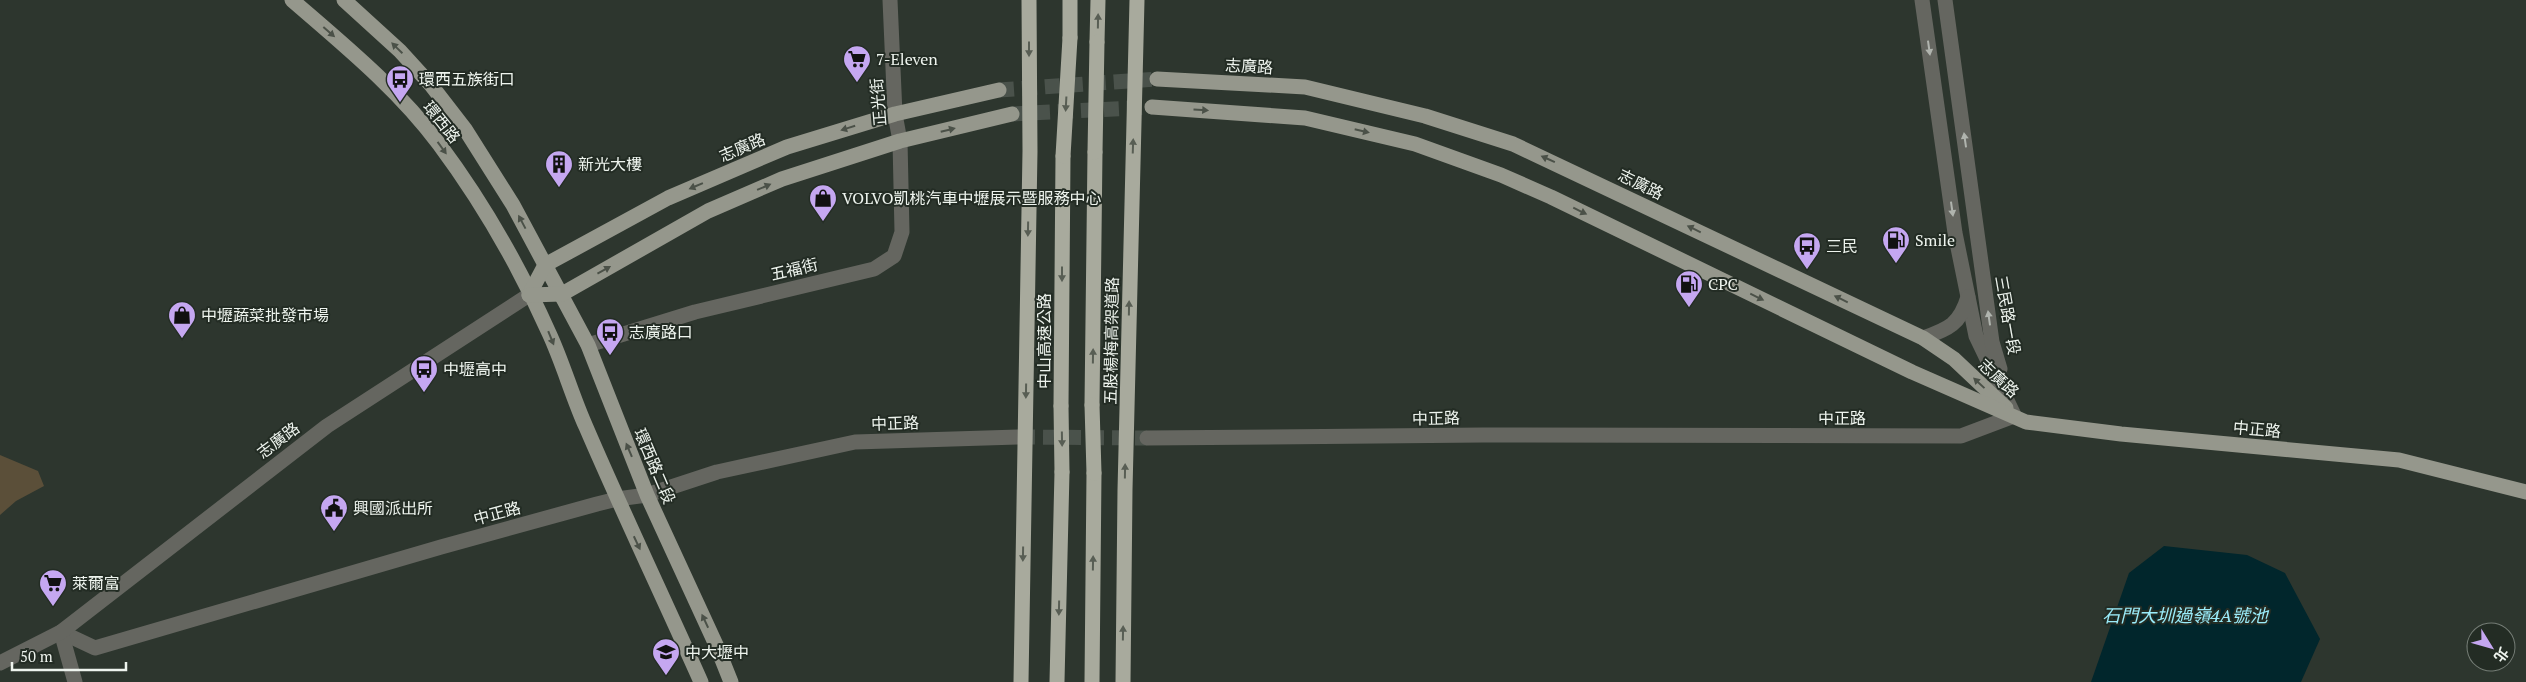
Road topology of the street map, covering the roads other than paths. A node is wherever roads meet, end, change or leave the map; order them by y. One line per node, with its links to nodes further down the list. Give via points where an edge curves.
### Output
1 (292, 0): 18 (main road, 環西路, one-way to 18, via 354,53 405,103 438,142 504,242)
2 (344, 0): 16 (main road, 環西路, one-way to 2, via 513,204 465,129 400,51)
3 (890, 0): 13 (street, 正光街)
4 (1029, 0): 33 (highway, one-way to 33, bridge, via 1030,151)
5 (1070, 0): 34 (highway, 中山高速公路, one-way to 34, bridge, via 1063,156 1062,472)
6 (1098, 0): 35 (highway, one-way to 6, bridge)
7 (1137, 0): 36 (highway, 五股楊梅高架道路, one-way to 7, bridge)
8 (1922, 0): 19 (street, 三民路一段, one-way to 19, via 1955,233)
9 (1945, 0): 22 (street, 三民路一段, one-way to 9, via 1992,342)
10 (1157, 79): 20 (main road, 志廣路, one-way to 10, via 1513,144 1425,116 1305,87)
11 (999, 90): 13 (main road, 志廣路)
12 (1152, 107): 22 (main road, 志廣路, one-way to 22, via 1305,118 1415,144 1552,197 1912,372)
13 (894, 114): 15 (street, 正光街); 16 (main road, 志廣路, one-way to 16, via 787,147 668,198)
14 (1012, 114): 15 (main road, one-way to 14)
15 (900, 141): 17 (main road, one-way to 15, via 708,211 782,179); 21 (street, 五福街, via 902,232 894,256 874,269 694,312)
16 (545, 265): 17 (main road, 環西路二段); 18 (main road, 志廣路)
17 (562, 294): 18 (main road); 21 (main road, 環西路二段)
18 (529, 295): 27 (main road, one-way to 27, via 549,333); 28 (street, 志廣路, via 326,426)
19 (1969, 295): 20 (street, via 1963,312 1950,328); 22 (street, 三民路一段, via 1976,336)
20 (1923, 338): 22 (main road, 志廣路, one-way to 20, via 1954,359)
21 (588, 345): 26 (main road, 環西路二段, one-way to 21)
22 (2014, 416): 24 (street, 中正路, via 1961,436 1483,434); 25 (main road, 中正路, via 2026,422 2121,434 2399,460)
23 (1020, 437): 26 (street, 中正路, via 855,442 717,472)
24 (1147, 438)
25 (2526, 492)
26 (647, 495): 27 (street, 中正路); 32 (main road, 環西路二段, one-way to 26)
27 (617, 499): 28 (street, 中正路, via 432,549 95,648); 31 (main road, one-way to 31)
28 (61, 632): 29 (street); 30 (street)
29 (0, 662)
30 (75, 682)
31 (701, 682)
32 (731, 682)
33 (1021, 682)
34 (1057, 682)
35 (1092, 682)
36 (1123, 682)

